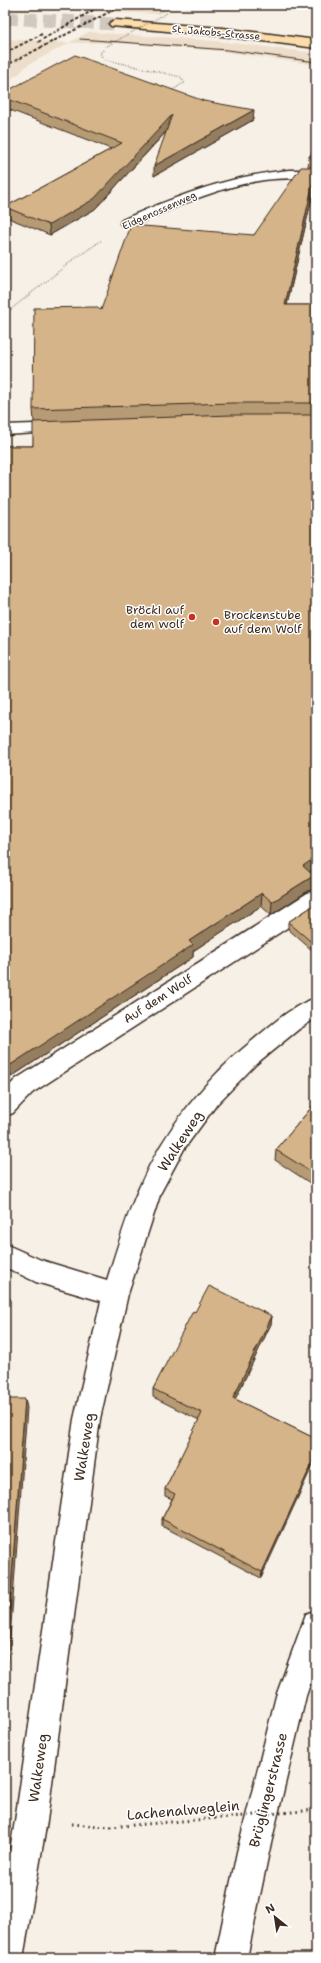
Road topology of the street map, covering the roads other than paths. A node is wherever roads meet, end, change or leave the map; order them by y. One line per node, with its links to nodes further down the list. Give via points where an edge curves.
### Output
1 (115, 24): 2 (main road, St. Jakobs-Strasse, via 223,32)
2 (316, 44)
3 (316, 174): 4 (street, Eidgenossenweg, via 237,180 199,192)
4 (127, 223)
5 (75, 427): 6 (street)
6 (5, 430)
7 (316, 898): 9 (street, Auf dem Wolf, via 24,1086)
8 (316, 1007): 11 (street, Walkeweg, via 291,1022 248,1057 209,1097 176,1142 150,1189)
9 (5, 1106)
10 (5, 1255): 11 (street, via 36,1270)
11 (115, 1294): 13 (street, Walkeweg, via 87,1420 31,1821)
12 (316, 1624): 14 (street, Brüglingerstrasse, via 291,1696 253,1852)
13 (7, 1958)
14 (231, 1958)

